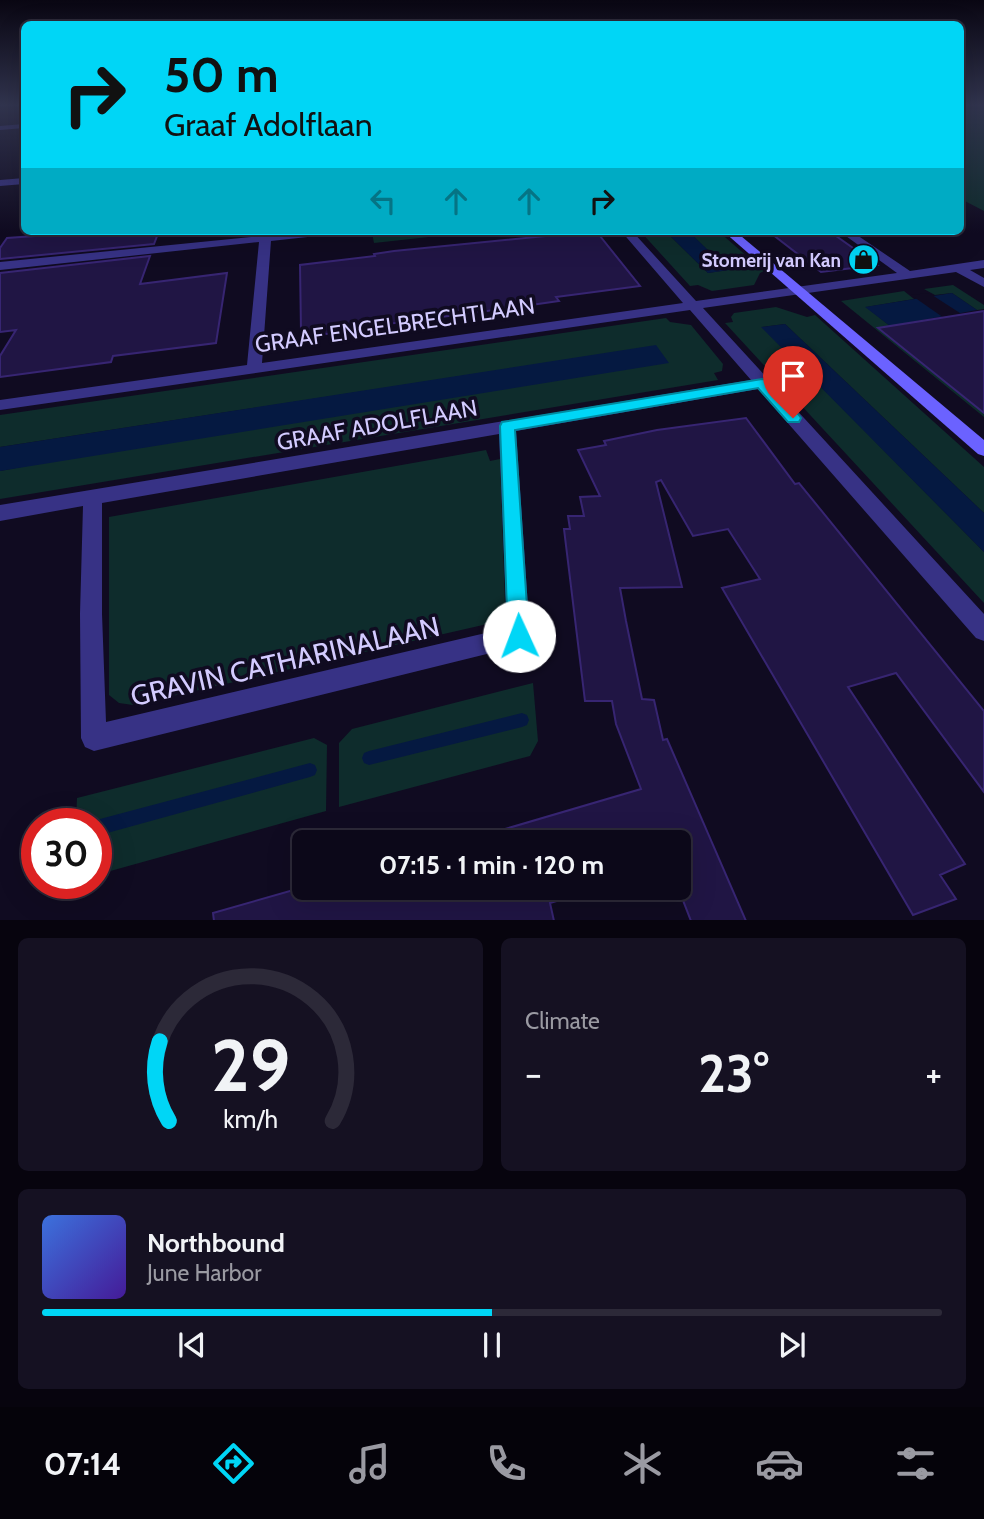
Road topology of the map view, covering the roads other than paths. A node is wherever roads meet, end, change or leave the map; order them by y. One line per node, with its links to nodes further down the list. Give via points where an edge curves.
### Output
1 (21, 181): 2 (street)
2 (0, 183)
3 (266, 235): 8 (street); 14 (street)
4 (630, 235): 13 (street)
5 (733, 235): 12 (street)
6 (850, 235): 10 (street)
7 (984, 264): 9 (street, GRAAF ENGELBRECHTLAAN)
8 (0, 266)
9 (959, 268): 10 (street, GRAAF ENGELBRECHTLAAN); 11 (street)
10 (908, 275): 12 (street, GRAAF ENGELBRECHTLAAN)
11 (984, 283)
12 (797, 291): 13 (street, GRAAF ENGELBRECHTLAAN); 18 (street)
13 (692, 306): 14 (street, GRAAF ENGELBRECHTLAAN); 15 (street)
14 (254, 368): 16 (street, GRAAF ENGELBRECHTLAAN)
15 (762, 383): 17 (street, GRAAF ADOLFLAAN); 21 (street)
16 (0, 405)
17 (508, 426): 19 (street, GRAAF ADOLFLAAN); 19 (street, GRAVIN CATHARINALAAN, via 519,636 94,738)
18 (984, 450)
19 (93, 497): 20 (street, GRAAF ADOLFLAAN)
20 (0, 513)
21 (984, 630)

